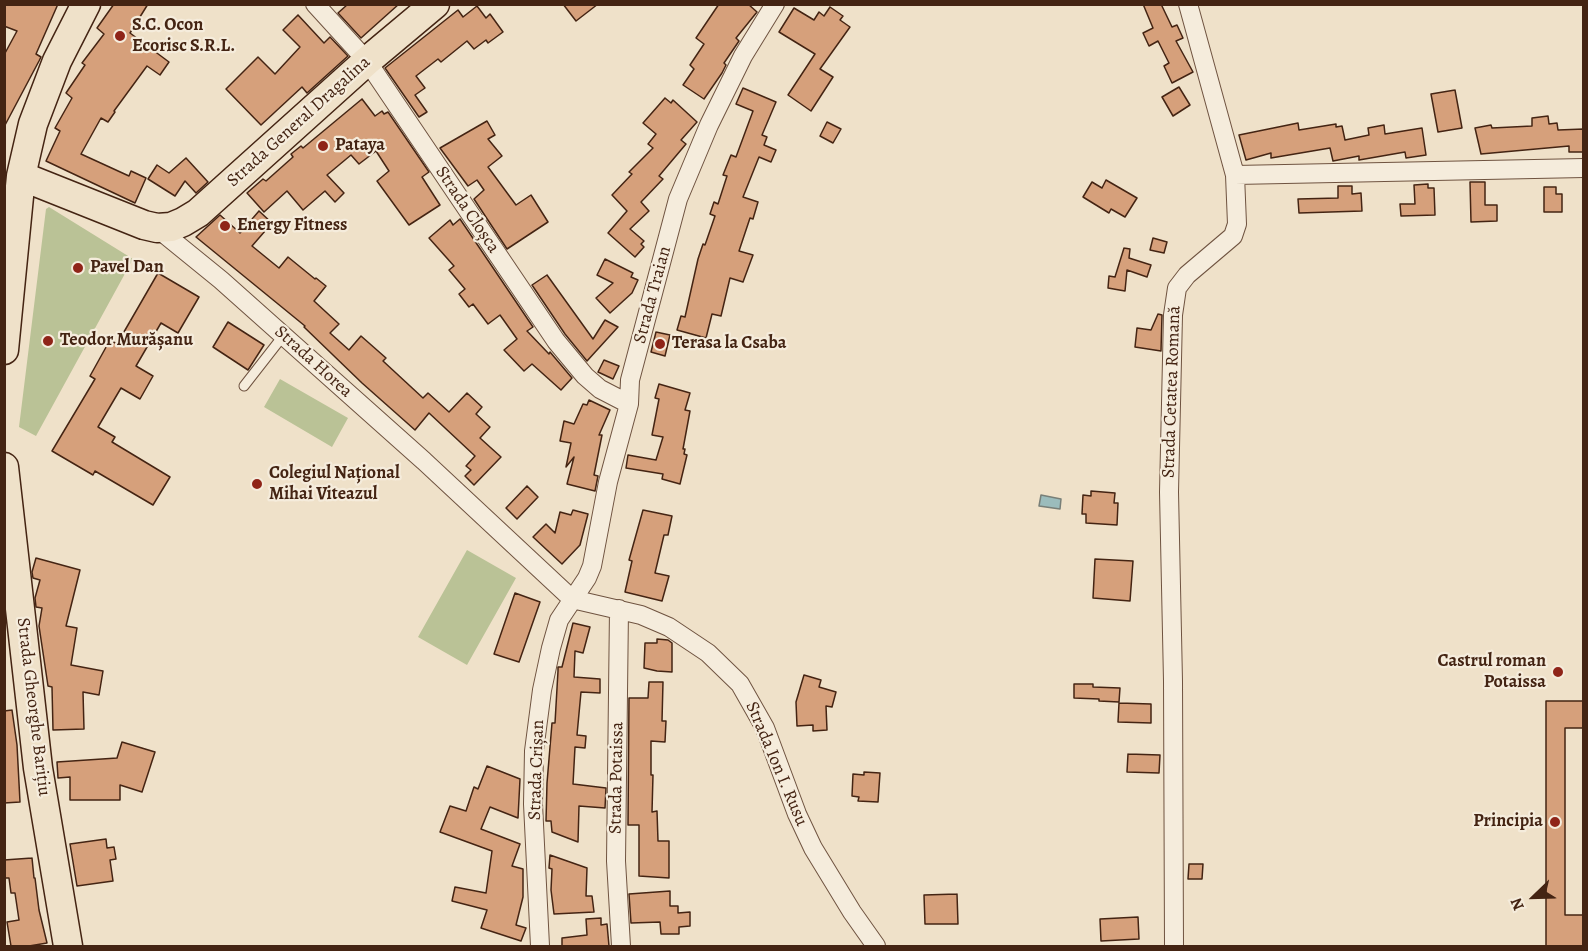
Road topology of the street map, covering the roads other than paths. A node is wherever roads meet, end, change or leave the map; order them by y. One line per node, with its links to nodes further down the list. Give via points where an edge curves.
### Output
1 (86, 4): 8 (main road, via 58,58)
2 (315, 4): 6 (street, Strada Cloșca)
3 (435, 4): 6 (main road, Strada General Dragalina)
4 (775, 4): 14 (street, Strada Traian, via 738,66 678,199 630,380)
5 (1188, 4): 9 (street, Strada Cetatea Romană)
6 (367, 61): 10 (main road, Strada General Dragalina, via 198,213 171,227); 14 (street, Strada Cloșca, via 556,341 585,376)
7 (1584, 168): 9 (street)
8 (13, 173): 10 (main road, Strada Horea); 12 (main road)
9 (1235, 175): 22 (street, Strada Cetatea Romană, via 1233,236 1177,288 1173,315 1169,492)
10 (157, 228): 11 (street, Strada Horea)
11 (283, 336): 13 (lane); 16 (street, Strada Horea)
12 (4, 350)
13 (244, 386)
14 (628, 405): 16 (street, Strada Traian, via 592,566)
15 (4, 467): 18 (main road, Strada Gheorghe Barițiu, via 38,768)
16 (572, 599): 17 (street, Strada Ion I. Rusu); 19 (street, Strada Crișan, via 551,648 534,751)
17 (619, 609): 20 (street, Strada Potaissa, via 616,861); 21 (street, Strada Ion I. Rusu, via 669,627 708,653 740,684 765,728 813,848)
18 (68, 946)
19 (540, 946)
20 (621, 946)
21 (876, 946)
22 (1174, 946)

